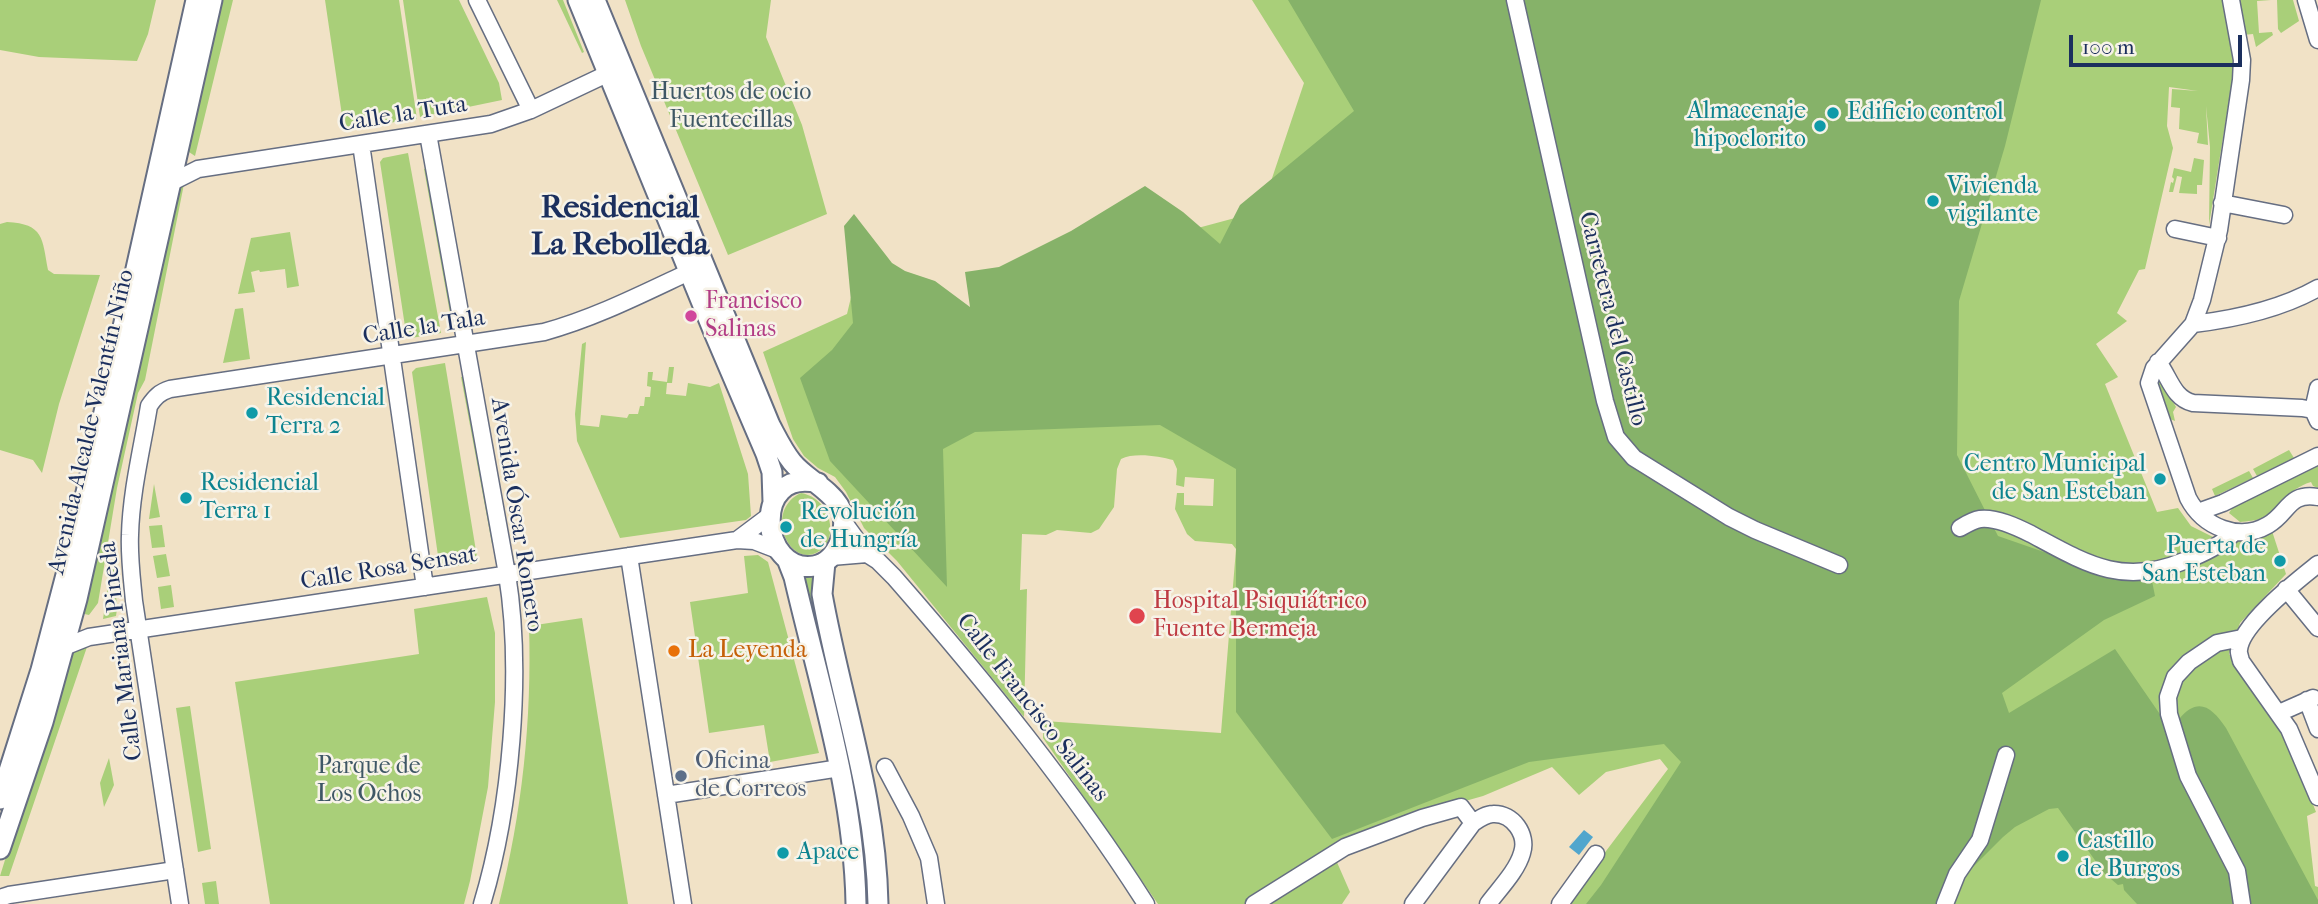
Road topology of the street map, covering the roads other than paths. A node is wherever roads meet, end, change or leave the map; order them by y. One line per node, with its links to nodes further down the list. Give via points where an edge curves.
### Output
1 (196, 0): 61 (main road, Avenida Alcalde Valentín Niño, via 68,570)
2 (212, 0): 14 (main road, Avenida Alcalde Valentín Niño)
3 (477, 0): 11 (street)
4 (578, 0): 10 (main road)
5 (595, 0): 31 (main road, via 770,425 793,464)
6 (1515, 0): 44 (street, Carretera del Castillo, via 1616,437 1634,458 1729,517)
7 (2231, 0): 17 (street, via 2242,60)
8 (2311, 7): 9 (street)
9 (2318, 40)
10 (607, 74): 11 (street, Calle la Tuta); 21 (main road)
11 (531, 110): 12 (street, Calle la Tuta, via 491,124)
12 (428, 134): 13 (street, Calle la Tuta); 24 (street, Avenida Óscar Romero)
13 (361, 144): 15 (street, Calle la Tuta); 25 (street)
14 (178, 148): 15 (street); 16 (main road, Avenida Alcalde Valentín Niño)
15 (198, 169): 16 (street, Calle la Tuta)
16 (170, 183): 48 (main road, Avenida Alcalde Valentín Niño)
17 (2222, 203): 18 (street); 20 (street)
18 (2284, 215)
19 (2175, 229): 20 (street)
20 (2218, 238): 23 (street)
21 (689, 272): 24 (street, Calle la Tala, via 577,323); 33 (main road, via 770,463)
22 (2318, 288): 23 (street, via 2272,308)
23 (2193, 324): 26 (street)
24 (466, 345): 25 (street, Calle la Tala); 45 (street, Avenida Óscar Romero)
25 (391, 356): 28 (street, Calle la Tala, via 170,389); 46 (street)
26 (2158, 362): 29 (street, via 2183,401 2302,408); 34 (street, via 2149,383 2188,498)
27 (2318, 388): 29 (street)
28 (157, 395): 50 (street, Calle Mariana Pineda, via 149,406 131,522)
29 (2316, 416)
30 (2318, 456): 34 (street)
31 (818, 483): 33 (main road, via 791,483); 35 (main road, via 836,502)
32 (2318, 497): 37 (street, via 2295,499 2270,524)
33 (771, 509): 38 (street, Calle Rosa Sensat); 40 (main road, via 771,532)
34 (2198, 512): 37 (street, via 2217,527)
35 (843, 521): 39 (street, Calle Francisco Salinas); 42 (main road, via 840,543)
36 (1960, 528): 37 (street, via 1979,519 1999,522 2087,563 2133,572 2176,565)
37 (2235, 532)
38 (737, 540): 40 (street, Calle Rosa Sensat, via 754,541); 41 (street, Calle Rosa Sensat)
39 (867, 554): 42 (street); 73 (street, Calle Francisco Salinas, via 894,577 1011,714 1068,788)
40 (783, 555): 42 (main road, via 805,566); 58 (main road, via 794,577)
41 (629, 556): 45 (street, Calle Rosa Sensat); 59 (street)
42 (828, 559): 71 (main road, via 822,594 869,801)
43 (2318, 564): 47 (street)
44 (1839, 565)
45 (507, 574): 46 (street, Calle Rosa Sensat); 68 (street, Avenida Óscar Romero, via 514,625 512,730 498,835)
46 (425, 587): 50 (street, Calle Rosa Sensat)
47 (2286, 589): 49 (street); 52 (street)
48 (73, 613): 51 (street); 53 (main road, Avenida Alcalde Valentín Niño)
49 (2318, 628)
50 (138, 629): 51 (street, Calle Rosa Sensat); 65 (street, Calle Mariana Pineda)
51 (89, 637): 53 (street, Calle Rosa Sensat)
52 (2242, 638): 54 (street, via 2241,661); 79 (street, via 2217,643 2189,662 2175,677 2168,697 2188,776 2237,871)
53 (64, 647): 63 (main road, Avenida Alcalde Valentín Niño)
54 (2279, 713): 55 (street, via 2310,699); 60 (street)
55 (2318, 729)
56 (2006, 755): 78 (street, via 1980,840 1957,874)
57 (885, 767): 72 (street, via 929,858)
58 (840, 768): 59 (street); 70 (main road, via 854,852)
59 (666, 795): 69 (street)
60 (2318, 797)
61 (0, 799)
62 (1473, 823): 74 (street, via 1461,807 1422,818 1345,847); 75 (street); 76 (street, via 1494,814 1513,822 1523,837 1522,855)
63 (0, 849)
64 (1596, 854): 77 (street)
65 (174, 870): 66 (street); 67 (street, Calle Mariana Pineda)
66 (3, 891)
67 (180, 904)
68 (482, 904)
69 (683, 904)
70 (856, 904)
71 (878, 904)
72 (936, 904)
73 (1146, 904)
74 (1254, 904)
75 (1413, 904)
76 (1488, 904)
77 (1560, 904)
78 (1945, 904)
79 (2242, 904)

